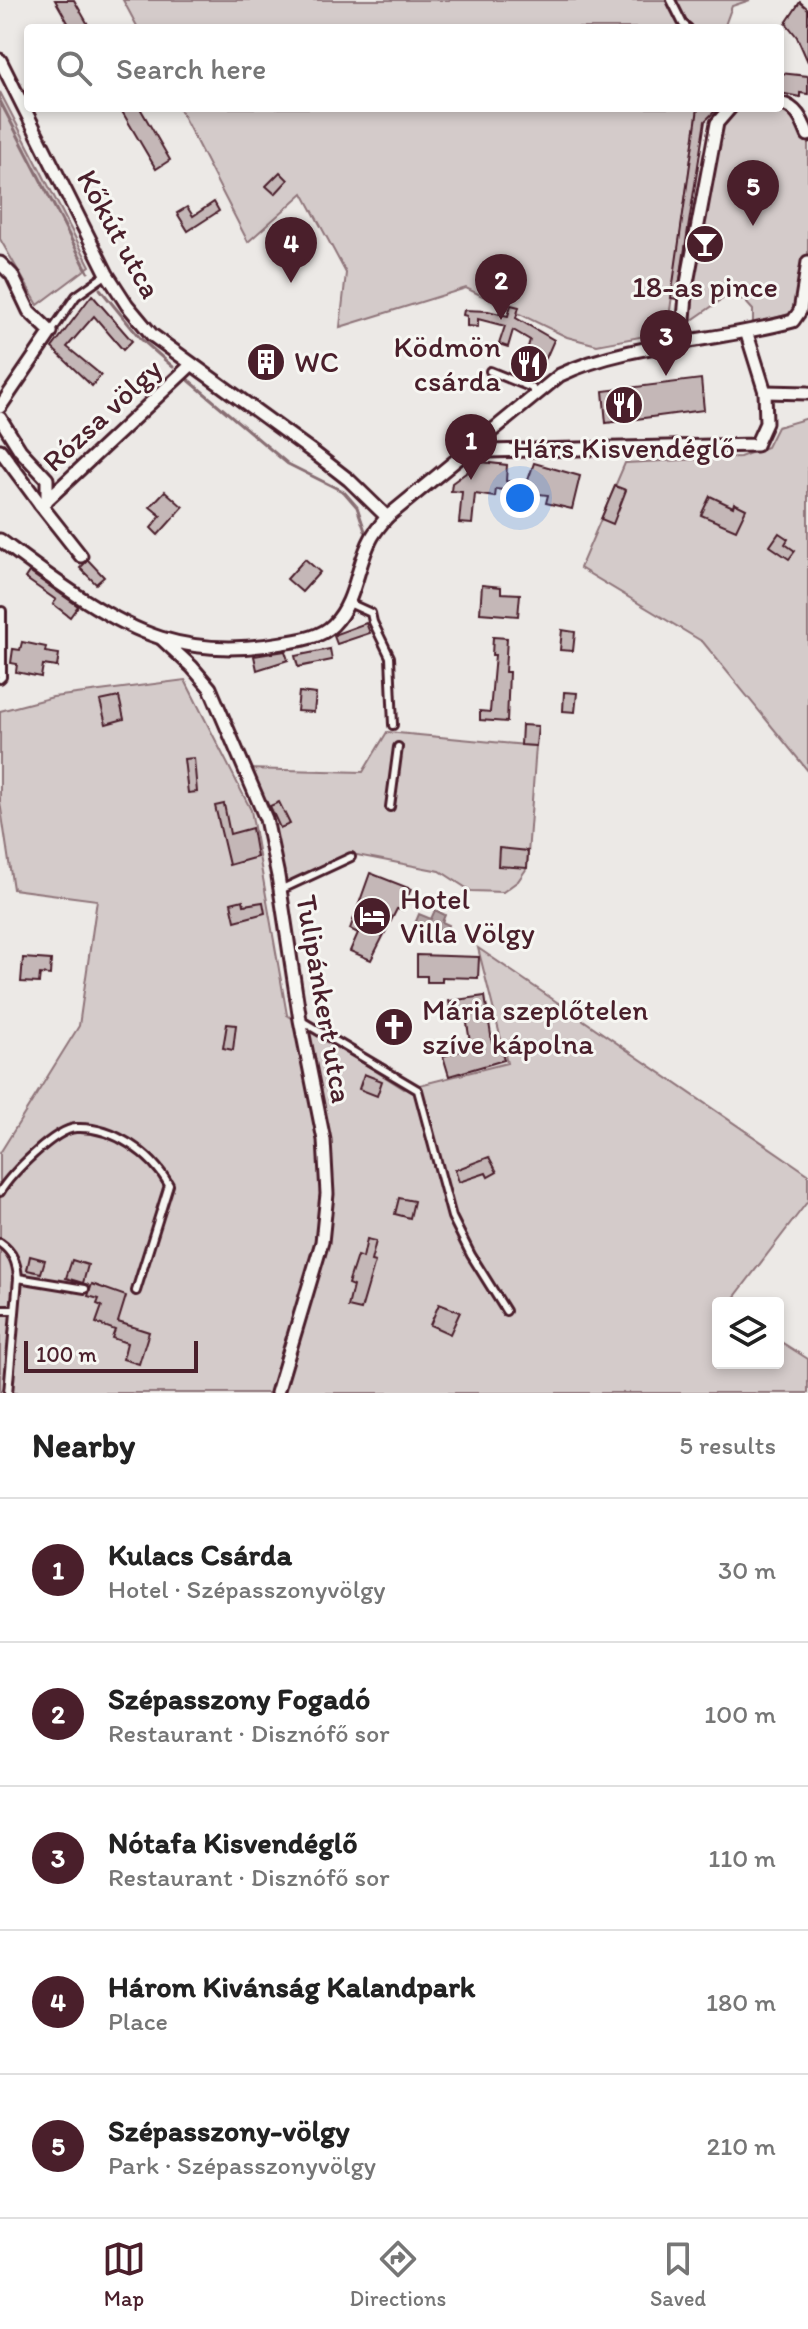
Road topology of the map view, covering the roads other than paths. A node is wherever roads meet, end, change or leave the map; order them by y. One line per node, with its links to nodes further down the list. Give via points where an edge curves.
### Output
1 (671, 0): 2 (lane)
2 (683, 24)
3 (0, 60): 5 (street, Kőkút utca)
4 (784, 104): 8 (street, via 800,115)
5 (24, 108)
6 (26, 112): 11 (street, Kőkút utca)
7 (727, 112): 14 (street, via 717,123 687,283)
8 (808, 135)
9 (808, 262): 13 (street, via 800,311 793,321)
10 (0, 263): 12 (street, via 12,275 29,311)
11 (107, 274): 12 (lane, via 76,296); 15 (street, Kőkút utca, via 152,335)
12 (51, 332): 20 (street)
13 (747, 334): 14 (street); 17 (street)
14 (682, 343): 19 (street, via 584,364 560,375)
15 (191, 365): 24 (street, Rózsa völgy); 25 (street, Kőkút utca, via 313,452)
16 (490, 371): 19 (lane, via 532,388)
17 (765, 392): 18 (street); 23 (street, via 766,423 756,445)
18 (808, 393)
19 (535, 397): 23 (street)
20 (0, 407)
21 (0, 418): 24 (street, Rózsa völgy, via 47,479)
22 (0, 450): 24 (street)
23 (463, 455): 25 (street)
24 (44, 502): 27 (street)
25 (387, 517): 28 (street, via 372,537)
26 (0, 540): 30 (street, via 53,579)
27 (81, 556)
28 (349, 603): 30 (street, via 331,627 298,641 249,649); 32 (lane, via 371,613 390,657)
29 (2, 611): 31 (lane)
30 (162, 638): 36 (street, Tulipánkert utca, via 210,688 266,819)
31 (0, 679)
32 (393, 725)
33 (398, 747): 34 (lane)
34 (390, 807)
35 (351, 857): 36 (lane)
36 (280, 890): 37 (street, Tulipánkert utca)
37 (300, 1020): 45 (lane, via 418,1090 452,1217); 47 (street, Tulipánkert utca, via 324,1140 327,1194 322,1242)
38 (0, 1192): 42 (lane, via 28,1161 74,1128 106,1133 137,1149 169,1185)
39 (0, 1243): 40 (lane, via 17,1263)
40 (18, 1278): 41 (lane); 44 (lane)
41 (85, 1289)
42 (136, 1291)
43 (0, 1310): 44 (lane)
44 (15, 1310): 46 (lane)
45 (506, 1311)
46 (8, 1393)
47 (277, 1393)

